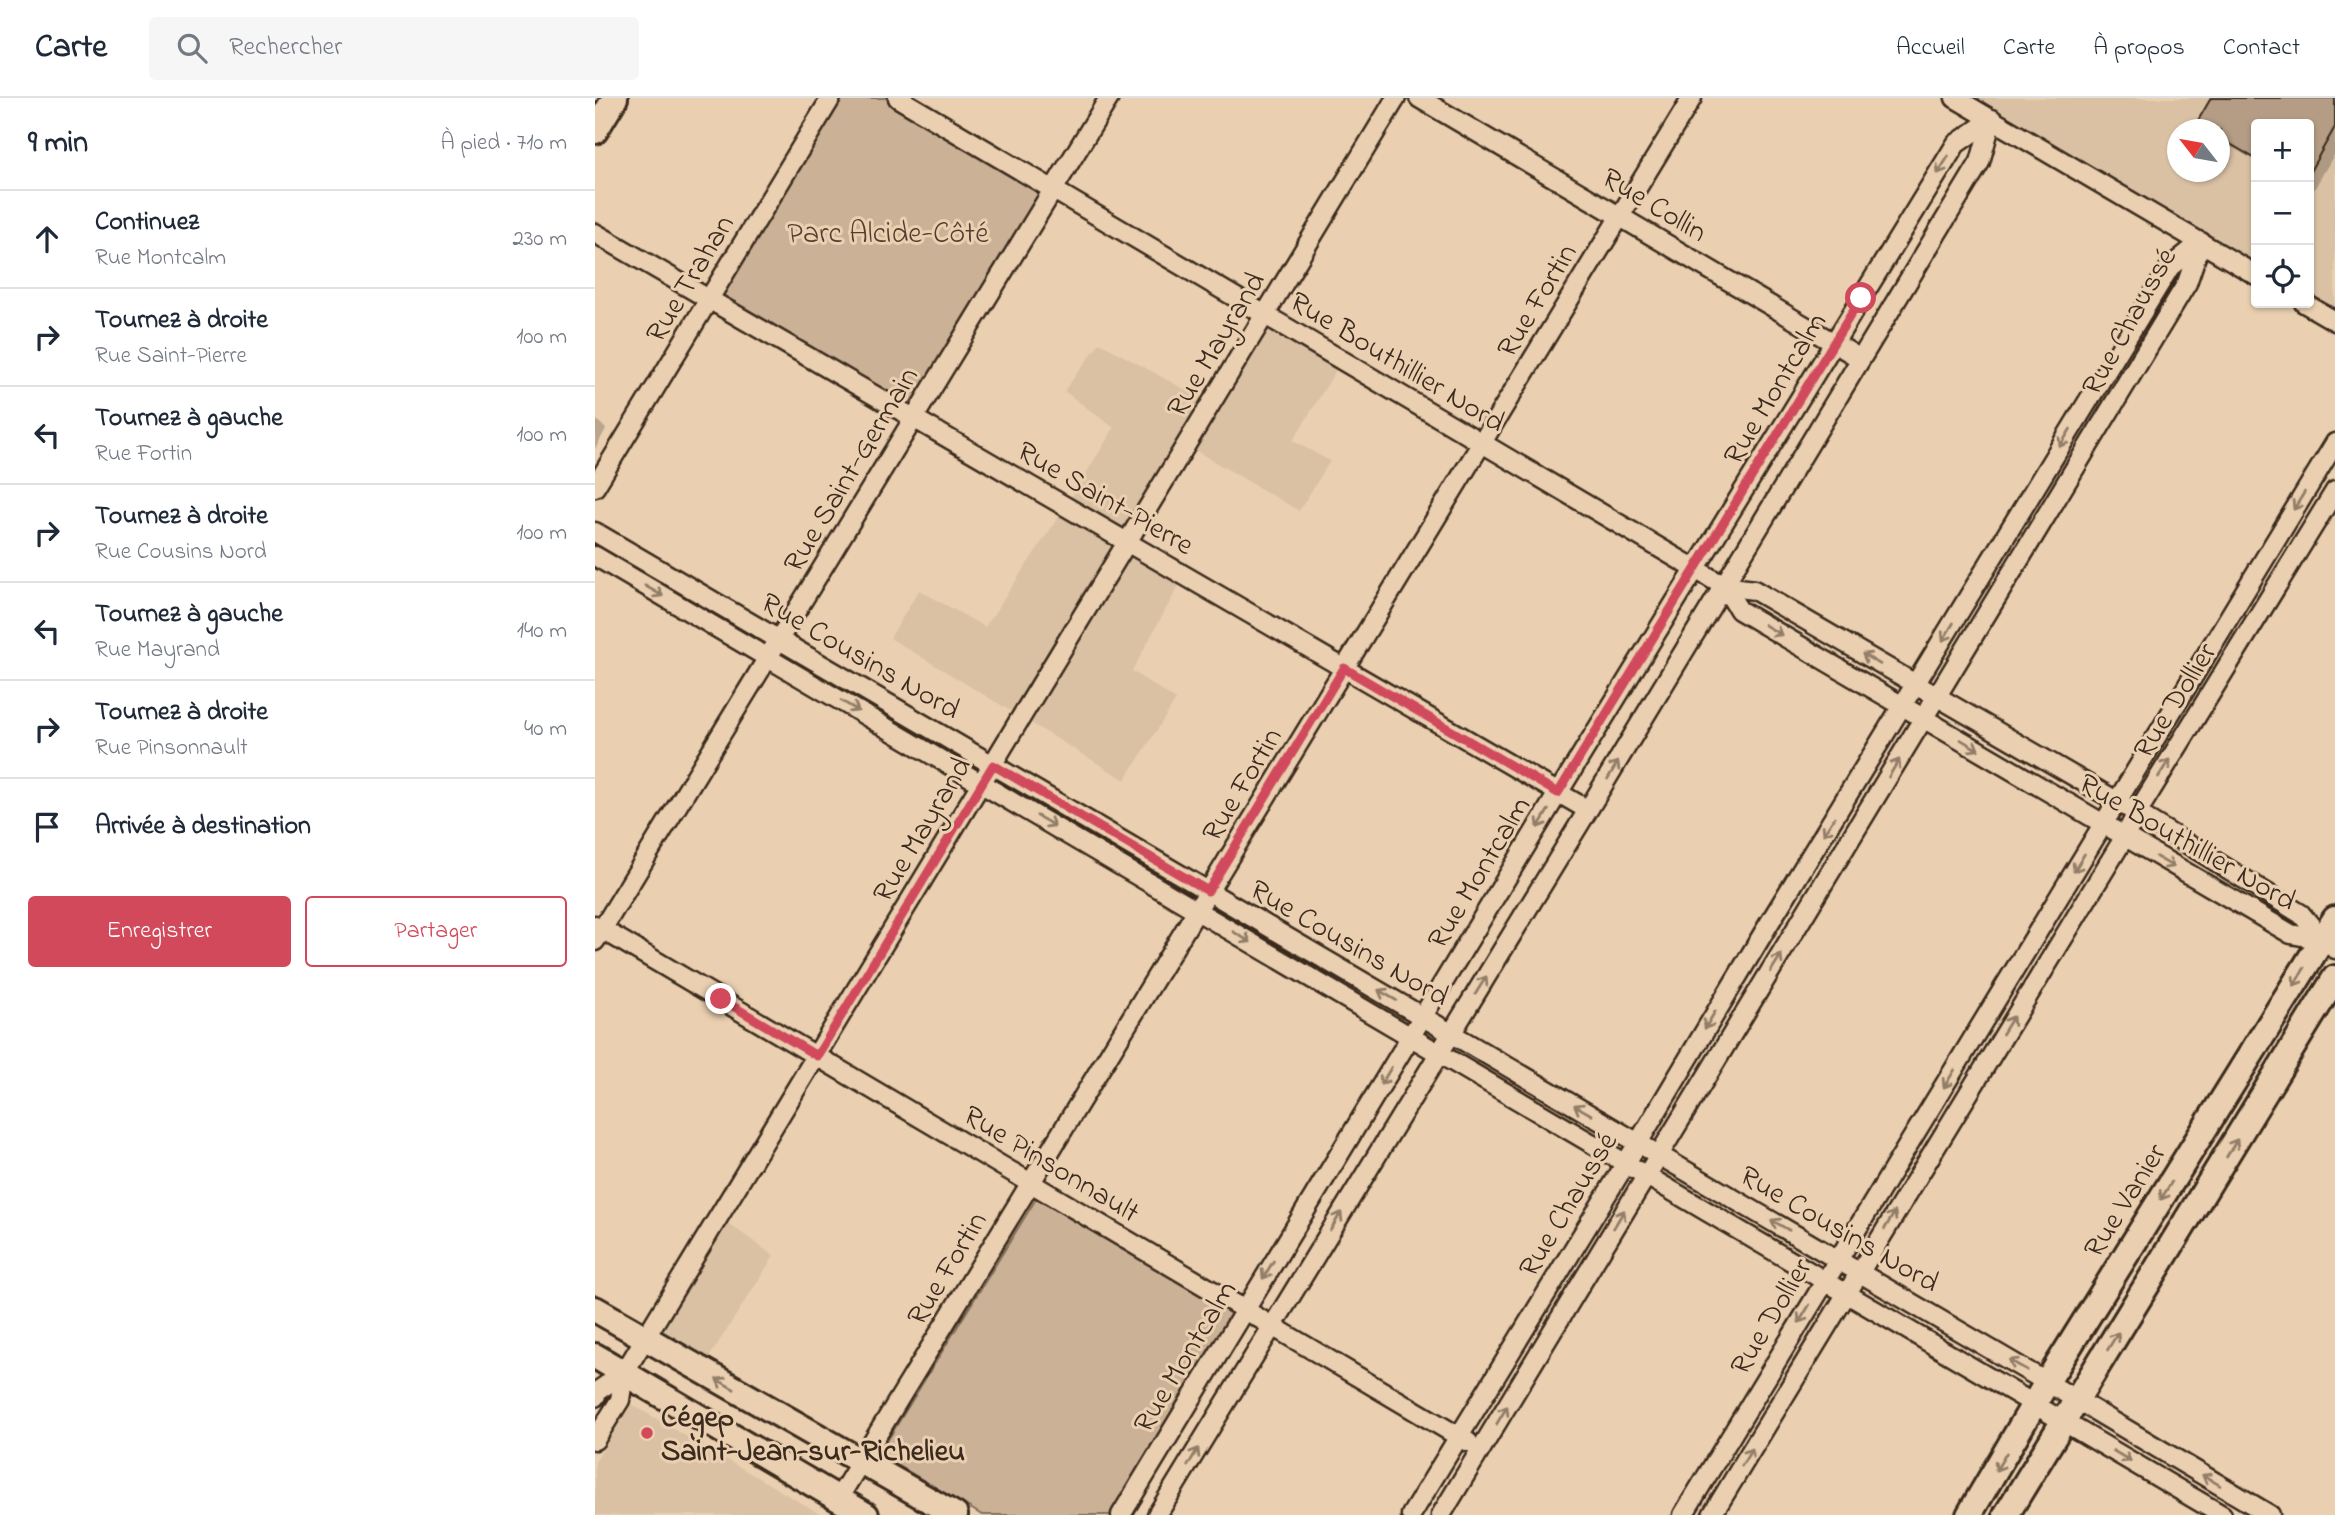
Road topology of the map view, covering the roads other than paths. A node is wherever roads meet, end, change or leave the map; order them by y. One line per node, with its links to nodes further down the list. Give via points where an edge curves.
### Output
1 (615, 98): 10 (street)
2 (831, 98): 16 (street, Rue Trahan)
3 (898, 98): 11 (street, Rue Bouthillier Nord)
4 (1108, 98): 11 (street, Rue Saint-Germain)
5 (1397, 98): 18 (street, Rue Mayrand)
6 (1419, 98): 12 (street, Rue Collin)
7 (1692, 98): 12 (street, Rue Fortin)
8 (1955, 98): 9 (street)
9 (1992, 119): 14 (street); 20 (street, Rue Montcalm, one-way to 20, via 1956,144); 21 (street, Rue Montcalm, via 1980,162)
10 (595, 131)
11 (1053, 189): 18 (street, Rue Bouthillier Nord); 22 (street, Rue Saint-Germain)
12 (1619, 216): 20 (street, Rue Collin); 23 (street, Rue Fortin)
13 (595, 233): 16 (street, Rue Saint-Pierre)
14 (2201, 242): 15 (street); 25 (street, Rue Chaussé, one-way to 25, via 2170,267); 26 (street, Rue Chaussé, via 2187,284)
15 (2251, 272)
16 (709, 299): 22 (street, Rue Saint-Pierre); 27 (street, Rue Trahan)
17 (2313, 308): 19 (street)
18 (1265, 315): 23 (street, Rue Bouthillier Nord); 30 (street, Rue Mayrand)
19 (2335, 321)
20 (1833, 342): 21 (street, Rue Collin); 32 (street, Rue Montcalm)
21 (1861, 359): 34 (street, Rue Montcalm)
22 (914, 418): 30 (street, Rue Saint-Pierre); 36 (street, Rue Saint-Germain)
23 (1482, 443): 32 (street, Rue Bouthillier Nord); 38 (street, Rue Fortin)
24 (2335, 443): 33 (street, Rue Dollier, one-way to 33)
25 (2048, 465): 26 (street); 39 (street, Rue Chaussé, one-way to 39)
26 (2070, 478): 40 (street, Rue Chaussé)
27 (595, 487)
28 (2335, 491): 35 (street, Rue Dollier)
29 (595, 532): 36 (street, Rue Cousins Nord)
30 (1128, 542): 38 (street, Rue Saint-Pierre); 43 (street, Rue Mayrand)
31 (595, 556): 37 (street, Rue Cousins Nord, one-way to 37)
32 (1696, 569): 34 (street, Rue Bouthillier Nord); 45 (street, Rue Montcalm)
33 (2249, 583): 35 (street); 46 (street, Rue Dollier)
34 (1724, 586): 39 (street, Rue Bouthillier Nord, one-way to 34, via 1754,590); 41 (street, Rue Bouthillier Nord, one-way to 41, via 1739,610); 47 (street, Rue Montcalm, one-way to 34)
35 (2272, 594): 48 (street, Rue Dollier, one-way to 35)
36 (779, 640): 37 (street, Rue Saint-Germain); 43 (street, Rue Cousins Nord)
37 (768, 658): 44 (street, Rue Cousins Nord, one-way to 44); 54 (street, Rue Saint-Germain)
38 (1344, 668): 45 (street, Rue Saint-Pierre); 51 (street, Rue Fortin)
39 (1915, 686): 40 (street, Rue Bouthillier Nord); 41 (street, Rue Chaussé)
40 (1938, 697): 42 (street, Rue Chaussé); 46 (street, Rue Bouthillier Nord)
41 (1902, 707): 42 (street, Rue Bouthillier Nord); 53 (street, Rue Chaussé, one-way to 53)
42 (1924, 718): 49 (street, Rue Bouthillier Nord, one-way to 49); 55 (street, Rue Chaussé, one-way to 42)
43 (993, 765): 44 (street, Rue Mayrand); 51 (street, Rue Cousins Nord)
44 (981, 783): 52 (street, Rue Cousins Nord, one-way to 52); 64 (street, Rue Mayrand)
45 (1558, 793): 47 (street, Rue Saint-Pierre); 58 (street, Rue Montcalm, one-way to 58)
46 (2116, 803): 48 (street, Rue Bouthillier Nord); 49 (street, Rue Dollier)
47 (1588, 810): 59 (street, Rue Montcalm, one-way to 47)
48 (2137, 813): 50 (street, Rue Dollier); 56 (street, Rue Bouthillier Nord)
49 (2103, 825): 50 (street, Rue Bouthillier Nord); 61 (street, Rue Dollier, one-way to 61)
50 (2124, 838): 56 (street, Rue Bouthillier Nord, one-way to 56, via 2291,934); 62 (street, Rue Dollier, one-way to 50)
51 (1208, 891): 52 (street, Rue Fortin); 58 (street, Rue Cousins Nord, one-way to 51)
52 (1197, 910): 60 (street, Rue Cousins Nord, one-way to 60); 71 (street, Rue Fortin)
53 (1770, 922): 55 (street); 65 (street, Rue Chaussé, one-way to 65)
54 (597, 931): 64 (street, Rue Pinsonnault)
55 (1793, 936): 66 (street, Rue Chaussé, one-way to 55)
56 (2331, 936): 67 (street, Rue Vanier, one-way to 67)
57 (2335, 978): 70 (street, one-way to 57)
58 (1423, 1017): 59 (street, Rue Cousins Nord); 60 (street, Rue Montcalm)
59 (1451, 1033): 63 (street, Rue Montcalm); 65 (street, Rue Cousins Nord, one-way to 59)
60 (1411, 1036): 63 (street, Rue Cousins Nord); 77 (street, Rue Montcalm, one-way to 77)
61 (1974, 1039): 62 (street); 72 (street, Rue Dollier, one-way to 72)
62 (1993, 1051): 73 (street, Rue Dollier, one-way to 62)
63 (1439, 1052): 68 (street, Rue Cousins Nord); 78 (street, Rue Montcalm, one-way to 63)
64 (817, 1056): 71 (street, Rue Pinsonnault); 79 (street, Rue Mayrand)
65 (1637, 1142): 66 (street, Rue Cousins Nord); 68 (street, Rue Chaussé)
66 (1658, 1154): 69 (street, Rue Chaussé); 72 (street, Rue Cousins Nord, one-way to 66)
67 (2184, 1162): 70 (street); 82 (street, Rue Vanier, one-way to 82)
68 (1626, 1163): 69 (street, Rue Cousins Nord); 87 (street, Rue Chaussé)
69 (1646, 1174): 74 (street, Rue Cousins Nord); 89 (street, Rue Chaussé, one-way to 69)
70 (2212, 1180): 84 (street, one-way to 70)
71 (1031, 1182): 77 (street, Rue Pinsonnault); 90 (street, Rue Fortin)
72 (1837, 1259): 73 (street, Rue Cousins Nord); 74 (street, Rue Dollier)
73 (1859, 1272): 75 (street, Rue Dollier); 82 (street, Rue Cousins Nord, one-way to 73)
74 (1825, 1280): 75 (street, Rue Cousins Nord); 99 (street, Rue Dollier, one-way to 99)
75 (1846, 1293): 85 (street, Rue Cousins Nord); 100 (street, Rue Dollier, one-way to 75)
76 (595, 1309): 79 (street)
77 (1245, 1309): 78 (street, Rue Pinsonnault); 95 (street, Rue Montcalm)
78 (1272, 1326): 87 (street, Rue Pinsonnault); 96 (street, Rue Montcalm, one-way to 78)
79 (646, 1338): 81 (street, Rue Mayrand); 90 (street, one-way to 79)
80 (595, 1356): 81 (street)
81 (624, 1373): 83 (street, Rue Mayrand); 88 (street, Rue Mayrand, via 619,1400); 91 (street)
82 (2047, 1382): 84 (street, Rue Cousins Nord); 85 (street, Rue Vanier)
83 (595, 1397)
84 (2077, 1399): 86 (street); 92 (street, Rue Cousins Nord, one-way to 84)
85 (2036, 1404): 86 (street, Rue Cousins Nord); 101 (street, Rue Vanier, one-way to 101)
86 (2064, 1421): 102 (street); 103 (street, Rue Cousins Nord, one-way to 103)
87 (1459, 1437): 89 (street, Rue Pinsonnault); 97 (street, Rue Chaussé)
88 (595, 1440)
89 (1481, 1449): 98 (street, Rue Chaussé)
90 (861, 1461): 91 (street, Rue Fortin); 94 (street)
91 (838, 1499): 93 (street)
92 (2250, 1510): 104 (street, Rue Cousins Nord)
93 (866, 1515)
94 (955, 1515)
95 (1121, 1515)
96 (1157, 1515)
97 (1411, 1515)
98 (1441, 1515)
99 (1683, 1515)
100 (1712, 1515)
101 (1969, 1515)
102 (2006, 1515)
103 (2222, 1515)
104 (2270, 1515)

